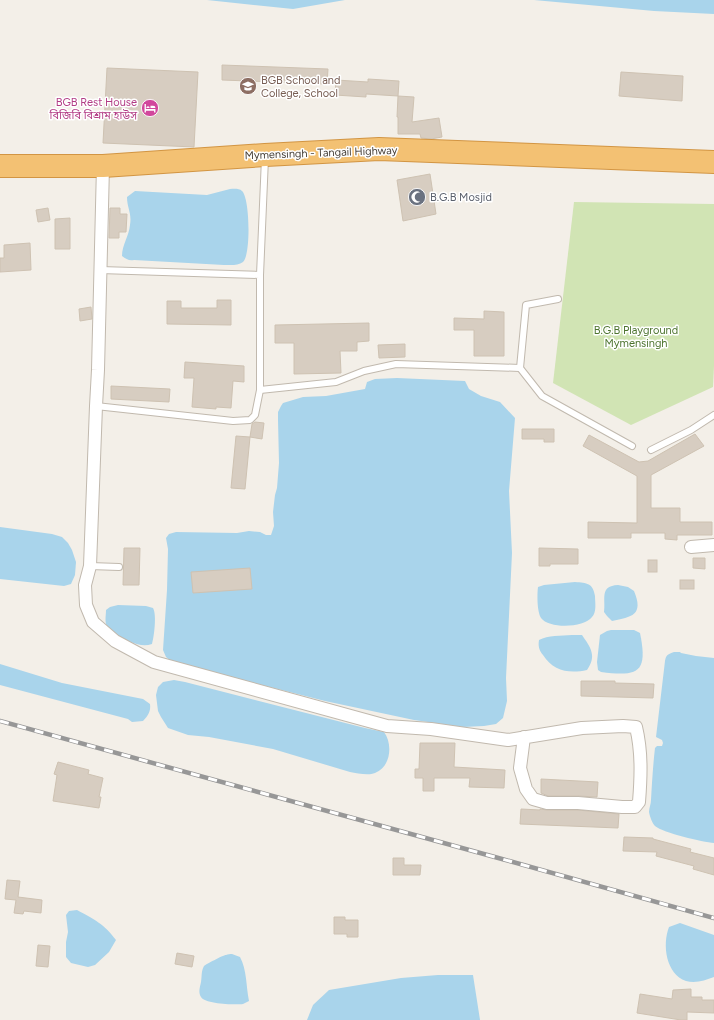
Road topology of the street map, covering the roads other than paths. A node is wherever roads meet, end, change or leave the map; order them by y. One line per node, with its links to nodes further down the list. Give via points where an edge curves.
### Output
1 (265, 155): 2 (highway, Mymensingh - Tangail Highway, via 379,149); 4 (highway, Mymensingh - Tangail Highway); 6 (lane)
2 (714, 162)
3 (0, 166): 4 (highway, Mymensingh - Tangail Highway)
4 (103, 166): 5 (street)
5 (100, 270): 6 (lane); 10 (street)
6 (260, 274): 9 (lane)
7 (558, 299): 8 (lane, via 526,305)
8 (520, 368): 9 (lane, via 396,364 364,371 336,382); 12 (lane, via 542,396)
9 (260, 390): 10 (lane, via 255,415 250,420 233,421)
10 (96, 406): 16 (street)
11 (714, 415): 13 (lane)
12 (632, 446)
13 (651, 450)
14 (714, 545): 15 (street)
15 (691, 547)
16 (90, 566): 17 (lane); 18 (street, via 85,585 86,606 93,622 115,642 154,662 387,726 431,729 508,740)
17 (119, 567)
18 (524, 737): 18 (street, via 582,728 636,727 641,762 639,802 635,807 622,807 547,803 533,799 526,789 520,768)

